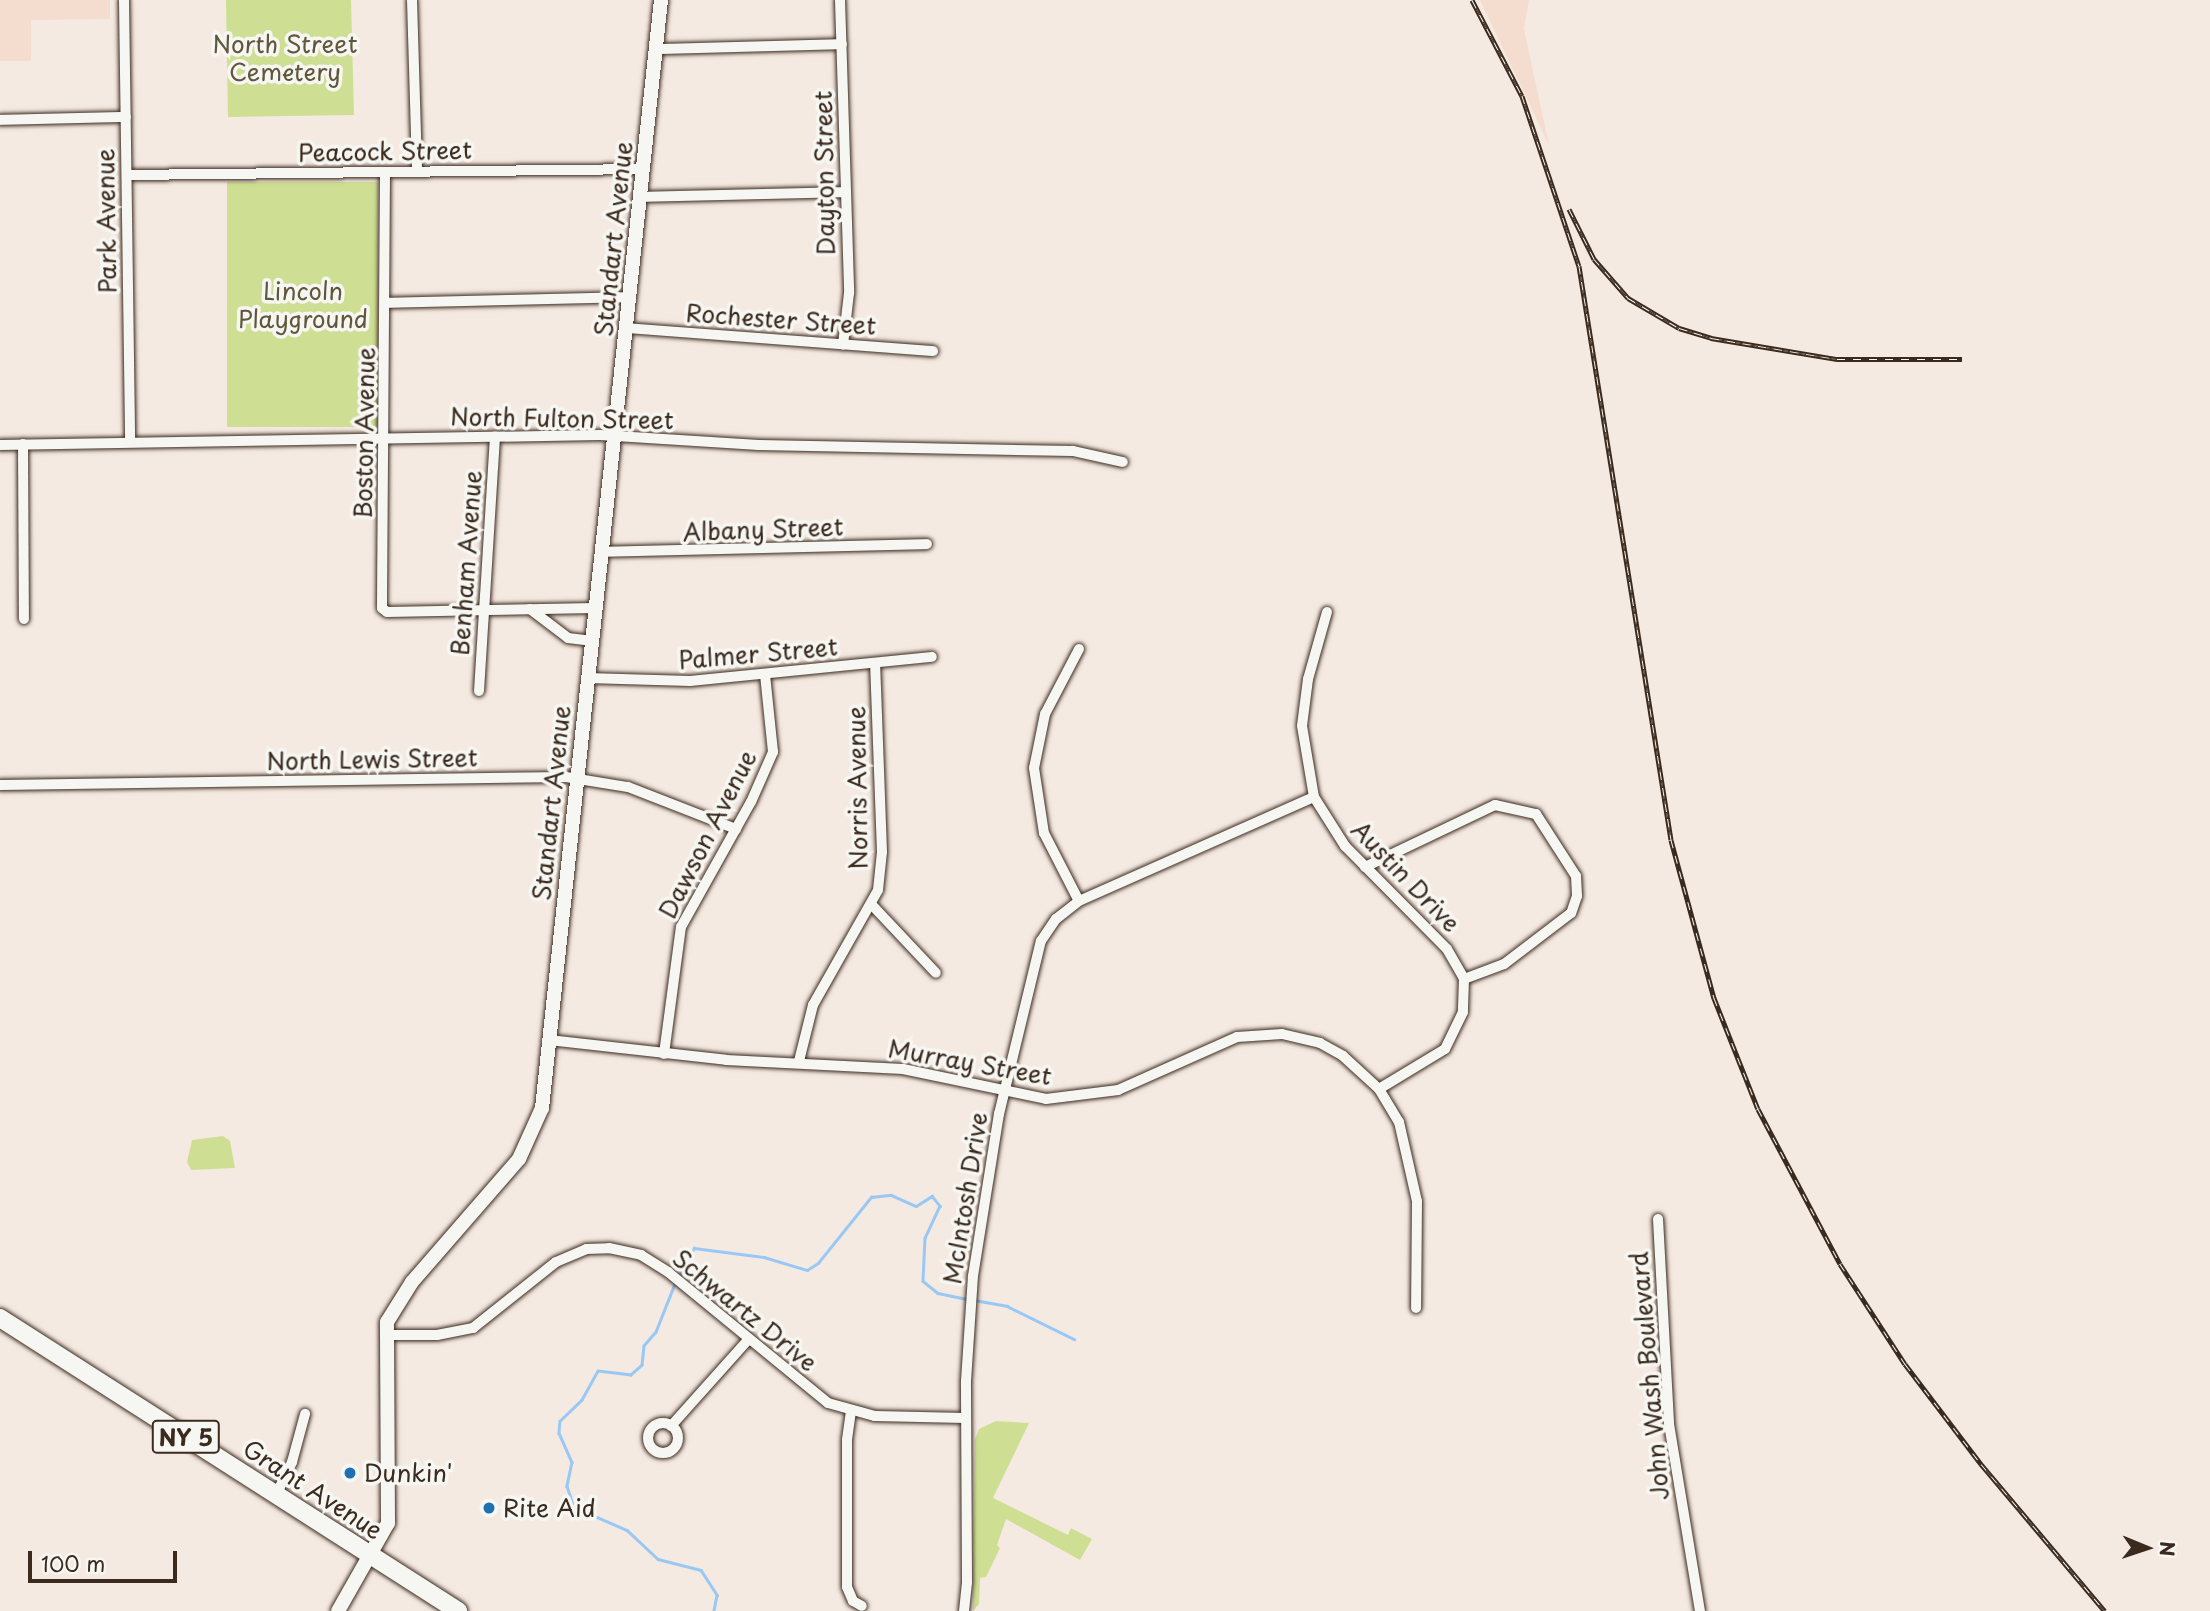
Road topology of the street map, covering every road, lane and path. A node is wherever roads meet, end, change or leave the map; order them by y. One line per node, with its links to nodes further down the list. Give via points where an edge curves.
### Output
1 (124, 0): 7 (street, Park Avenue)
2 (412, 0): 11 (street)
3 (661, 0): 6 (street, Standart Avenue)
4 (840, 0): 5 (street, Dayton Street)
5 (842, 44): 6 (street); 13 (street, Dayton Street)
6 (657, 49): 9 (street, Standart Avenue)
7 (126, 117): 8 (street); 12 (street, Park Avenue)
8 (0, 120)
9 (644, 169): 11 (street, Peacock Street); 14 (street, Standart Avenue)
10 (385, 172): 11 (street, Peacock Street); 12 (street, Peacock Street); 16 (street, Boston Avenue)
11 (417, 172)
12 (127, 176): 23 (street, Park Avenue)
13 (845, 192): 14 (street); 18 (street, Dayton Street, via 849,293)
14 (641, 197): 15 (street, Standart Avenue)
15 (629, 297): 16 (street); 17 (street, Standart Avenue)
16 (386, 303): 22 (street, Boston Avenue)
17 (626, 328): 18 (street, Rochester Street); 20 (street, Standart Avenue)
18 (843, 345): 19 (street, Rochester Street)
19 (933, 351)
20 (614, 436): 21 (street, North Fulton Street); 26 (street, North Fulton Street, via 759,445 1073,452); 28 (street, Standart Avenue)
21 (495, 437): 22 (street, North Fulton Street); 31 (street, Benham Avenue)
22 (386, 439): 23 (street, North Fulton Street); 31 (street, Boston Avenue, via 384,611)
23 (130, 442): 24 (street, North Fulton Street)
24 (23, 444): 25 (street, North Fulton Street); 33 (street)
25 (0, 445)
26 (1123, 462)
27 (927, 544): 28 (street, Albany Street)
28 (600, 552): 29 (street, Standart Avenue)
29 (594, 608): 30 (street); 34 (street, Standart Avenue)
30 (530, 609): 31 (street); 34 (street, via 568,638)
31 (483, 610): 40 (street, Benham Avenue)
32 (1327, 612): 43 (street, Austin Drive, via 1308,679 1302,726)
33 (24, 619)
34 (591, 641): 39 (street, Standart Avenue)
35 (1079, 649): 46 (street, via 1045,714 1034,768 1044,833)
36 (932, 657): 37 (street, Palmer Street)
37 (875, 663): 38 (street, Palmer Street); 47 (street, Norris Avenue, via 882,852)
38 (765, 674): 39 (street, Palmer Street, via 652,683); 44 (street, Dawson Avenue, via 773,752)
39 (587, 678): 41 (street, Standart Avenue)
40 (479, 691)
41 (577, 778): 42 (street, North Lewis Street); 44 (street, North Lewis Street, via 647,793); 50 (street, Standart Avenue)
42 (0, 785)
43 (1314, 797): 45 (street, Austin Drive, via 1332,830); 46 (street, McIntosh Drive)
44 (736, 829): 51 (street, Dawson Avenue, via 681,927)
45 (1365, 867): 49 (street, Austin Drive, via 1447,949); 49 (street, via 1492,806 1536,814 1576,876 1577,896 1571,913 1504,964)
46 (1079, 901): 54 (street, McIntosh Drive, via 1056,919 1041,941)
47 (872, 905): 48 (street); 52 (street, Norris Avenue, via 813,1005)
48 (936, 973)
49 (1464, 979): 53 (street, via 1463,1012 1445,1049)
50 (549, 1040): 51 (street, Murray Street); 58 (street, Standart Avenue, via 541,1108 525,1150 412,1282 391,1313)
51 (664, 1055): 52 (street, Murray Street)
52 (799, 1061): 54 (street, Murray Street, via 903,1069)
53 (1378, 1090): 54 (street, Murray Street, via 1328,1046 1301,1037 1262,1033 1220,1042 1161,1073 1104,1094 1046,1099); 56 (street, Murray Street, via 1399,1122 1415,1194)
54 (1004, 1091): 62 (street, McIntosh Drive, via 974,1266)
55 (1658, 1219): 70 (street, John Wash Boulevard, via 1669,1424)
56 (1416, 1308)
57 (0, 1318): 64 (highway, Grant Avenue / NY 5)
58 (385, 1335): 59 (street, Schwartz Drive, via 468,1330 556,1262 574,1252 609,1248 633,1252 662,1268); 65 (street, Standart Avenue, via 388,1523)
59 (748, 1340): 60 (street, Schwartz Drive, via 811,1391); 63 (street)
60 (851, 1411): 62 (street, Schwartz Drive); 66 (street, via 847,1587 853,1601)
61 (305, 1414): 64 (street, via 292,1462)
62 (965, 1418): 69 (street, McIntosh Drive)
63 (671, 1426)
64 (276, 1495): 65 (highway, Grant Avenue / NY 5)
65 (373, 1556): 67 (street, Standart Avenue); 68 (highway, Grant Avenue / NY 5)
66 (862, 1606)
67 (338, 1611)
68 (458, 1611)
69 (964, 1611)
70 (1700, 1611)

